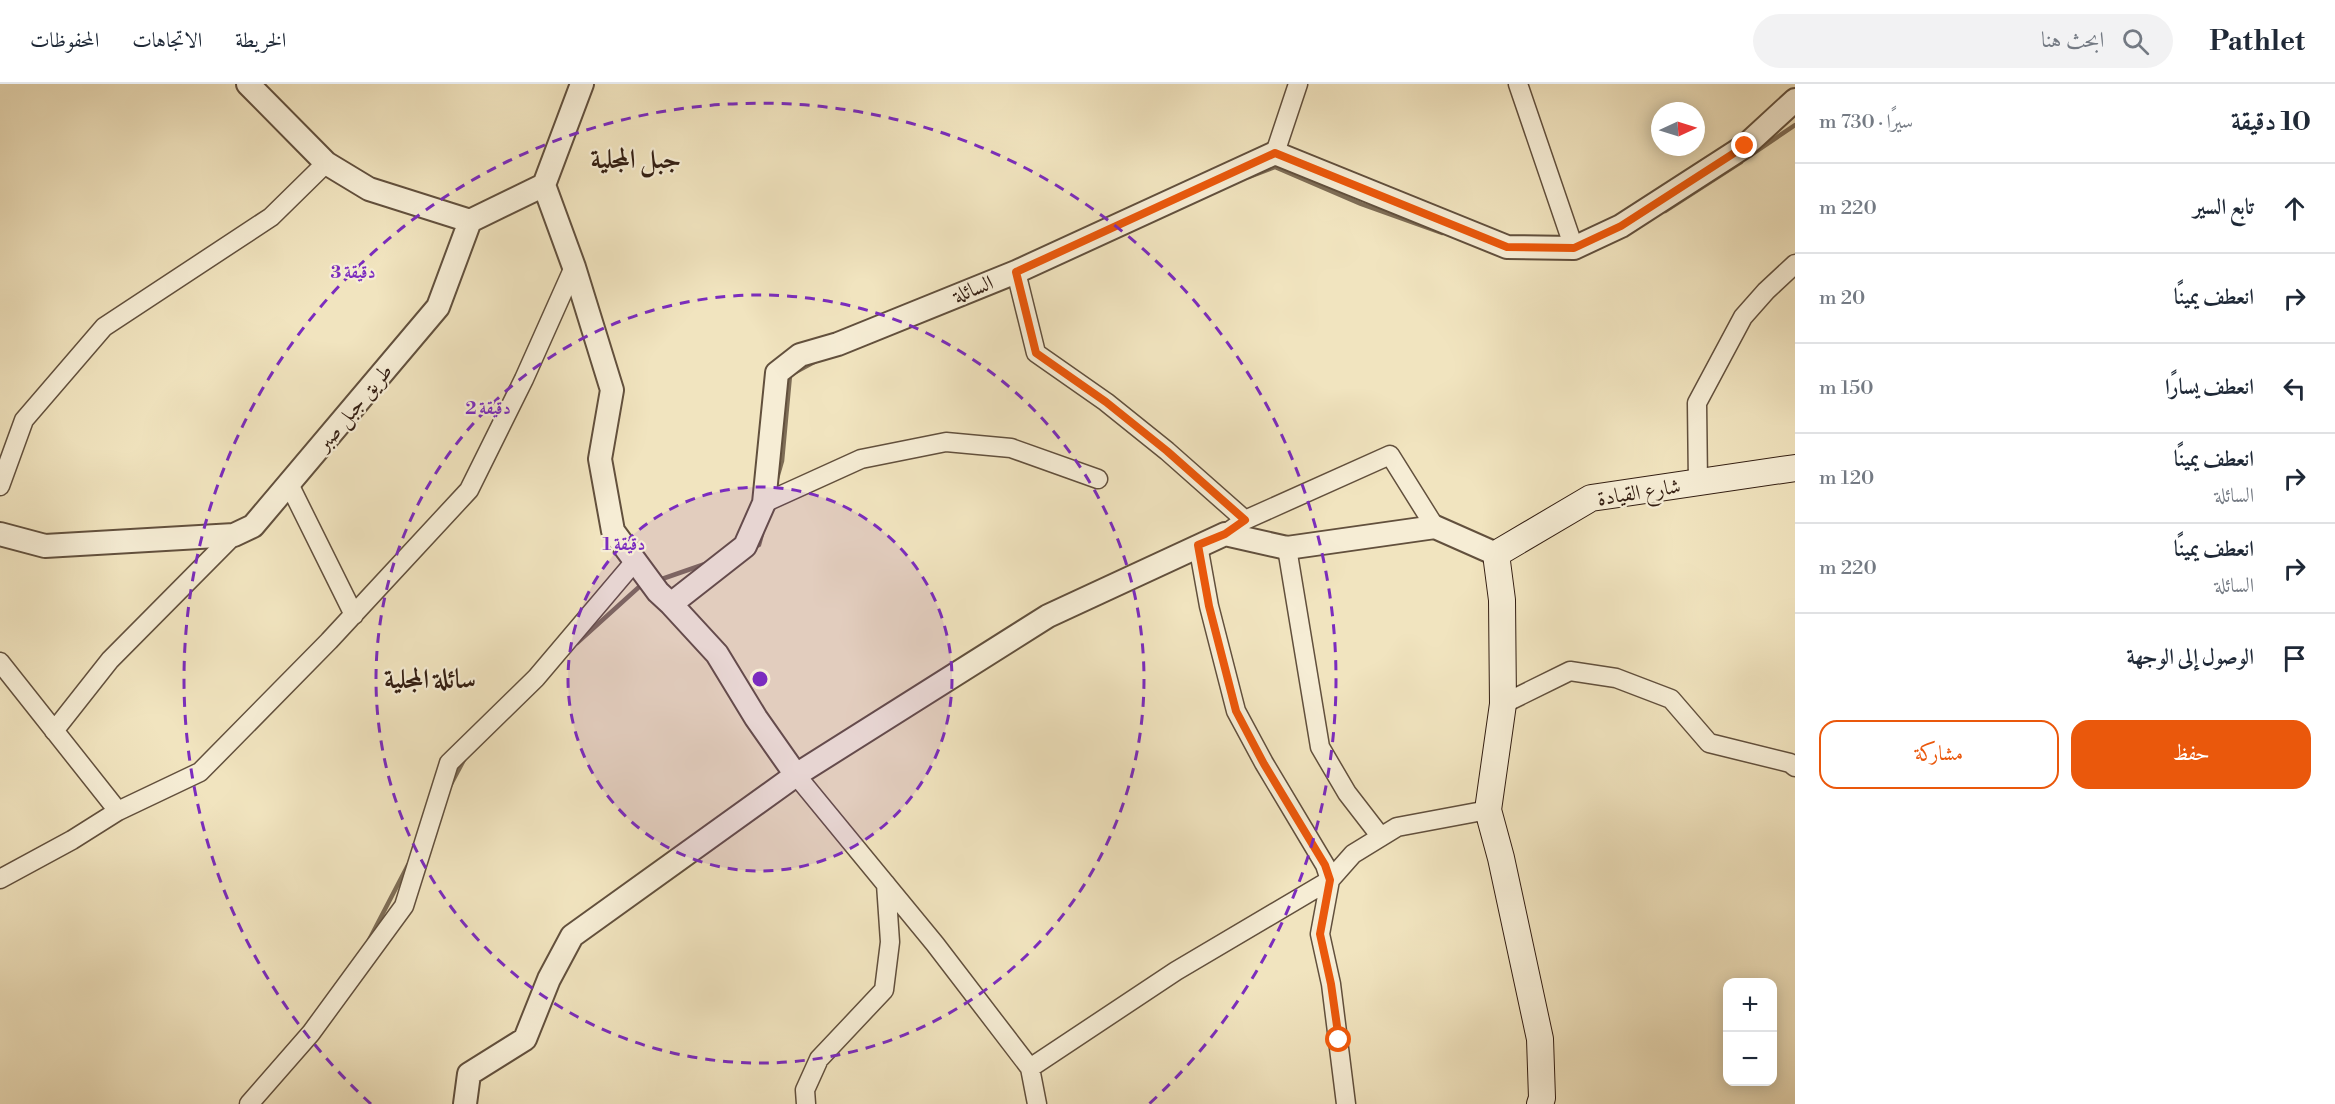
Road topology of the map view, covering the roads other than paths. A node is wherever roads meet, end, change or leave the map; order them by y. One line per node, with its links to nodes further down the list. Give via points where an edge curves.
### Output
1 (248, 84): 7 (street)
2 (582, 84): 8 (street)
3 (1298, 84): 6 (street)
4 (1518, 84): 10 (street)
5 (1795, 100): 10 (street, via 1745,146 1621,226)
6 (1275, 153): 10 (street, via 1507,247); 13 (street, السائلة)
7 (326, 163): 9 (street, via 369,189); 18 (street, via 271,217 104,327 24,420)
8 (544, 185): 9 (street); 12 (street)
9 (470, 221): 16 (street, طريق جبل صبر, via 438,307)
10 (1574, 248)
11 (1795, 264): 17 (street, via 1743,317 1697,403)
12 (574, 267): 28 (street, via 612,390 600,459 613,531); 30 (street, via 469,490)
13 (1016, 272): 19 (street, السائلة, via 800,356 777,373); 20 (street, via 1036,353 1159,444)
14 (1795, 468): 17 (main road, شارع القيادة)
15 (1098, 479): 19 (street, via 1011,448 946,442 861,459)
16 (289, 484): 24 (street, طريق جبل صبر, via 254,526); 30 (street)
17 (1698, 484): 27 (main road, شارع القيادة, via 1591,498)
18 (0, 486)
19 (764, 502): 29 (street, السائلة, via 744,546)
20 (1245, 520): 21 (street, via 1390,455); 23 (street)
21 (1435, 527): 26 (street); 27 (street)
22 (0, 534): 24 (street, طريق جبل صبر, via 45,546)
23 (1225, 534): 25 (street); 26 (street)
24 (234, 536): 33 (street, via 110,660)
25 (1198, 545): 35 (street, via 1048,616); 40 (street, via 1236,711 1321,857)
26 (1287, 548): 38 (street, via 1320,747 1347,793)
27 (1496, 554): 32 (main road, via 1502,600)
28 (636, 560): 29 (street); 43 (street, via 536,678 449,763 404,906 311,1033)
29 (671, 604): 35 (street, via 717,654)
30 (354, 615): 37 (street, via 200,772)
31 (0, 662): 33 (street)
32 (1503, 704): 34 (street, via 1570,671 1616,678 1671,699 1709,743); 36 (main road)
33 (54, 732): 37 (street)
34 (1795, 766)
35 (796, 775): 41 (street); 44 (street, via 572,936 549,979 525,1039 470,1074)
36 (1488, 810): 38 (street, via 1397,827); 48 (main road, via 1540,1039)
37 (118, 811): 39 (street)
38 (1381, 837): 40 (street, via 1353,854)
39 (0, 879)
40 (1330, 880): 42 (street, via 1176,971); 47 (street, via 1320,934 1331,984)
41 (886, 884): 42 (street); 45 (street, via 890,942 884,990 819,1059 805,1090)
42 (1030, 1068): 46 (street)
43 (249, 1104)
44 (465, 1104)
45 (806, 1104)
46 (1036, 1104)
47 (1346, 1104)
48 (1540, 1104)

